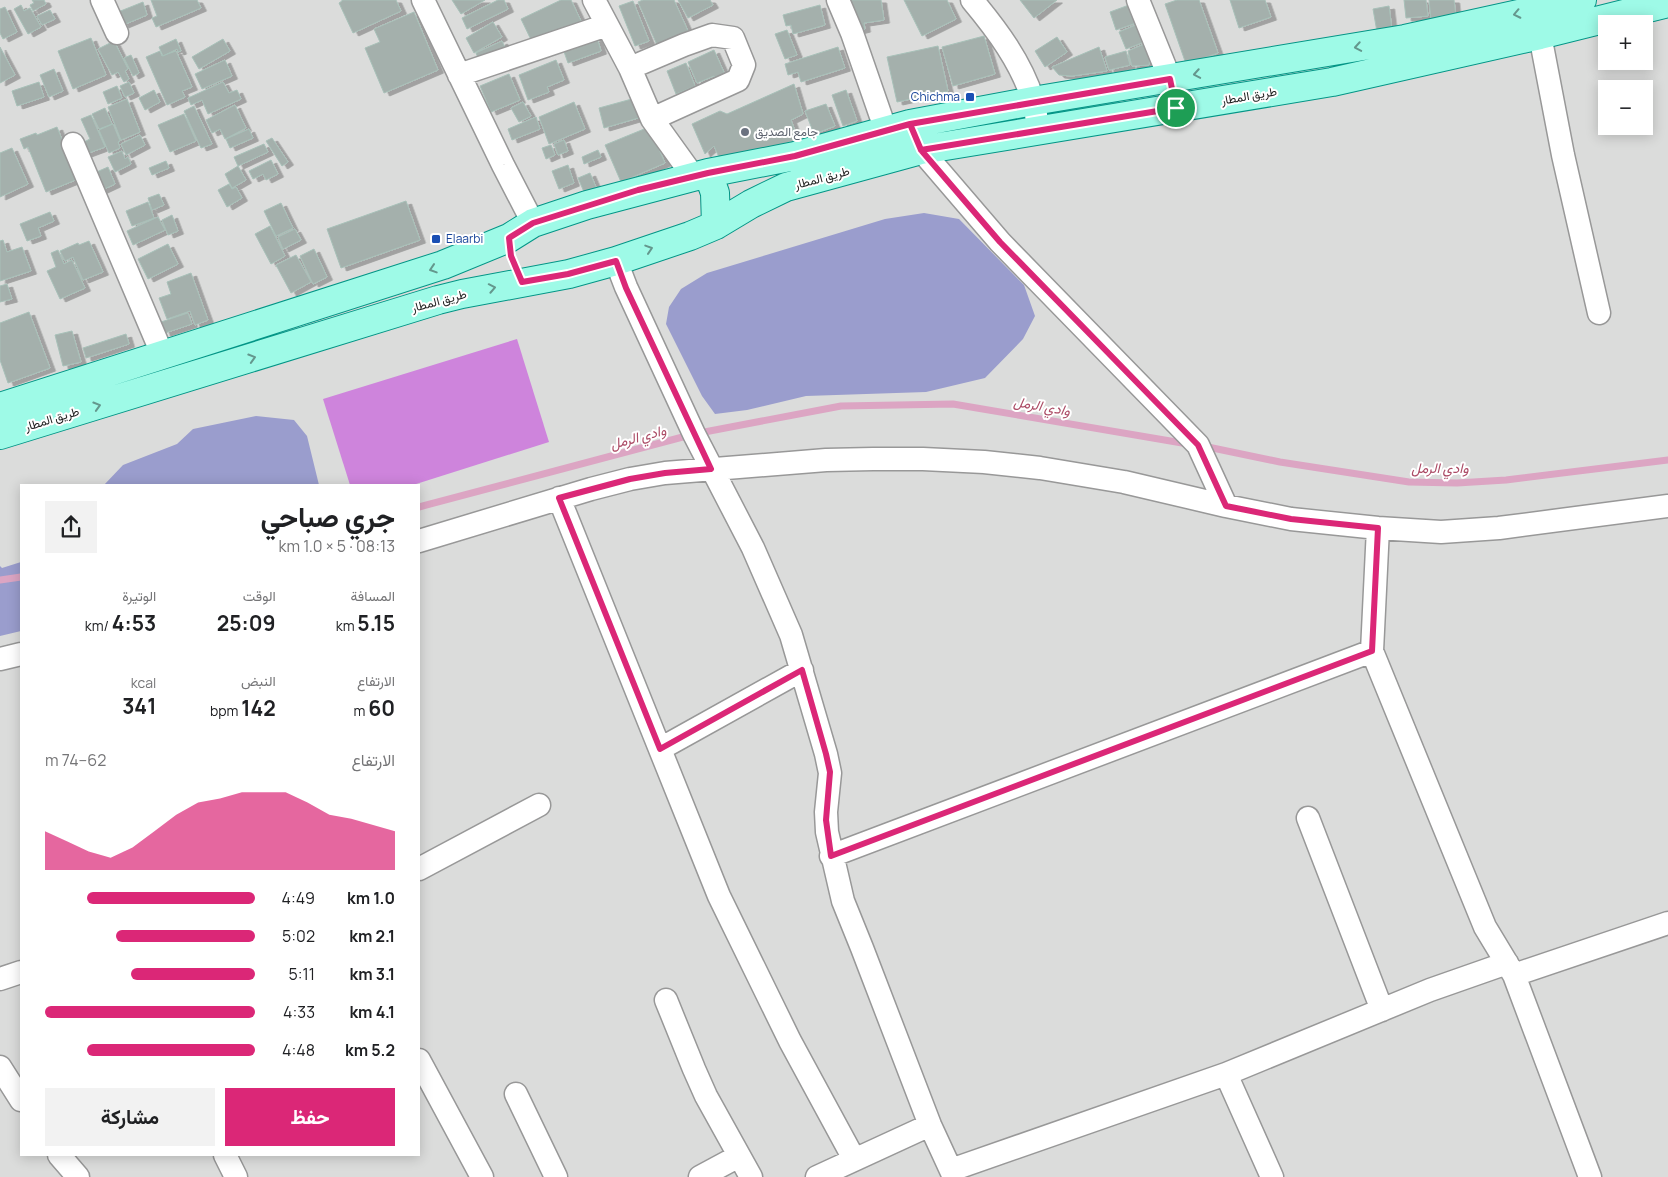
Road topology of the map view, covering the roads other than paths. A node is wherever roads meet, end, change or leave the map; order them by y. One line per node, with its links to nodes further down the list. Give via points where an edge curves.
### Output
1 (102, 0): 11 (street)
2 (423, 0): 14 (street)
3 (594, 0): 10 (street)
4 (838, 0): 19 (street)
5 (972, 0): 16 (street, via 1004,40)
6 (1138, 0): 15 (street)
7 (1582, 0): 15 (main road, one-way to 15, via 1405,39)
8 (1668, 3): 9 (main road, طريق المطار)
9 (1620, 7): 12 (main road, طريق المطار)
10 (607, 24): 13 (street); 14 (street)
11 (117, 33)
12 (1540, 35): 17 (main road, طريق المطار, via 1332,82); 29 (street, via 1561,146)
13 (630, 68): 18 (street); 18 (street, via 712,35 732,38 744,65 738,80)
14 (459, 75): 24 (street)
15 (1170, 79): 16 (main road); 17 (street)
16 (1034, 101): 19 (main road); 20 (street)
17 (1176, 108): 20 (main road, طريق المطار)
18 (652, 119): 23 (street)
19 (898, 127): 22 (street); 23 (main road, via 795,156)
20 (1038, 132): 22 (main road, طريق المطار)
21 (73, 144): 30 (street)
22 (921, 150): 25 (main road, طريق المطار, via 786,187); 35 (street, via 1000,242 1198,445)
23 (700, 174): 24 (main road); 25 (main road, via 715,193)
24 (533, 223): 26 (main road)
25 (716, 225): 27 (main road, طريق المطار, one-way to 25)
26 (509, 238): 28 (main road, via 511,256); 30 (main road, one-way to 30, via 443,265)
27 (616, 261): 28 (main road, طريق المطار); 33 (street)
28 (522, 282): 32 (main road, طريق المطار, one-way to 28, via 438,300)
29 (1599, 313)
30 (163, 356): 31 (main road)
31 (1, 403): 32 (street)
32 (6, 434)
33 (711, 469): 34 (street, via 630,479); 35 (street, via 826,460 984,462 1083,474); 42 (street, via 752,548 791,635)
34 (559, 498): 38 (street); 43 (street)
35 (1226, 506): 37 (street, via 1291,519)
36 (1668, 506): 37 (street, via 1499,528 1441,532)
37 (1378, 528): 39 (street)
38 (420, 541)
39 (1372, 651): 46 (street); 49 (street, via 1485,927)
40 (20, 654): 41 (street)
41 (0, 659)
42 (802, 670): 43 (street); 46 (street, via 830,772 826,820)
43 (660, 749): 63 (street, via 719,896 790,1042)
44 (539, 805): 47 (street)
45 (1308, 818): 53 (street)
46 (831, 856): 59 (street, via 843,901)
47 (420, 868)
48 (1668, 923): 49 (street)
49 (1510, 969): 53 (street, via 1430,990); 73 (street)
50 (20, 972): 51 (street)
51 (0, 979)
52 (666, 1000): 62 (street, via 694,1069)
53 (1382, 1010): 56 (street)
54 (420, 1062): 68 (street)
55 (0, 1067): 58 (street)
56 (1226, 1074): 64 (street); 72 (street)
57 (516, 1094): 69 (street)
58 (20, 1098)
59 (930, 1125): 63 (street); 64 (street)
60 (60, 1156): 66 (street)
61 (226, 1156): 67 (street)
62 (739, 1156): 70 (street); 71 (street)
63 (854, 1159): 65 (street)
64 (952, 1173)
65 (826, 1175)
66 (78, 1177)
67 (236, 1177)
68 (482, 1177)
69 (556, 1177)
70 (700, 1177)
71 (751, 1177)
72 (1272, 1177)
73 (1590, 1177)

